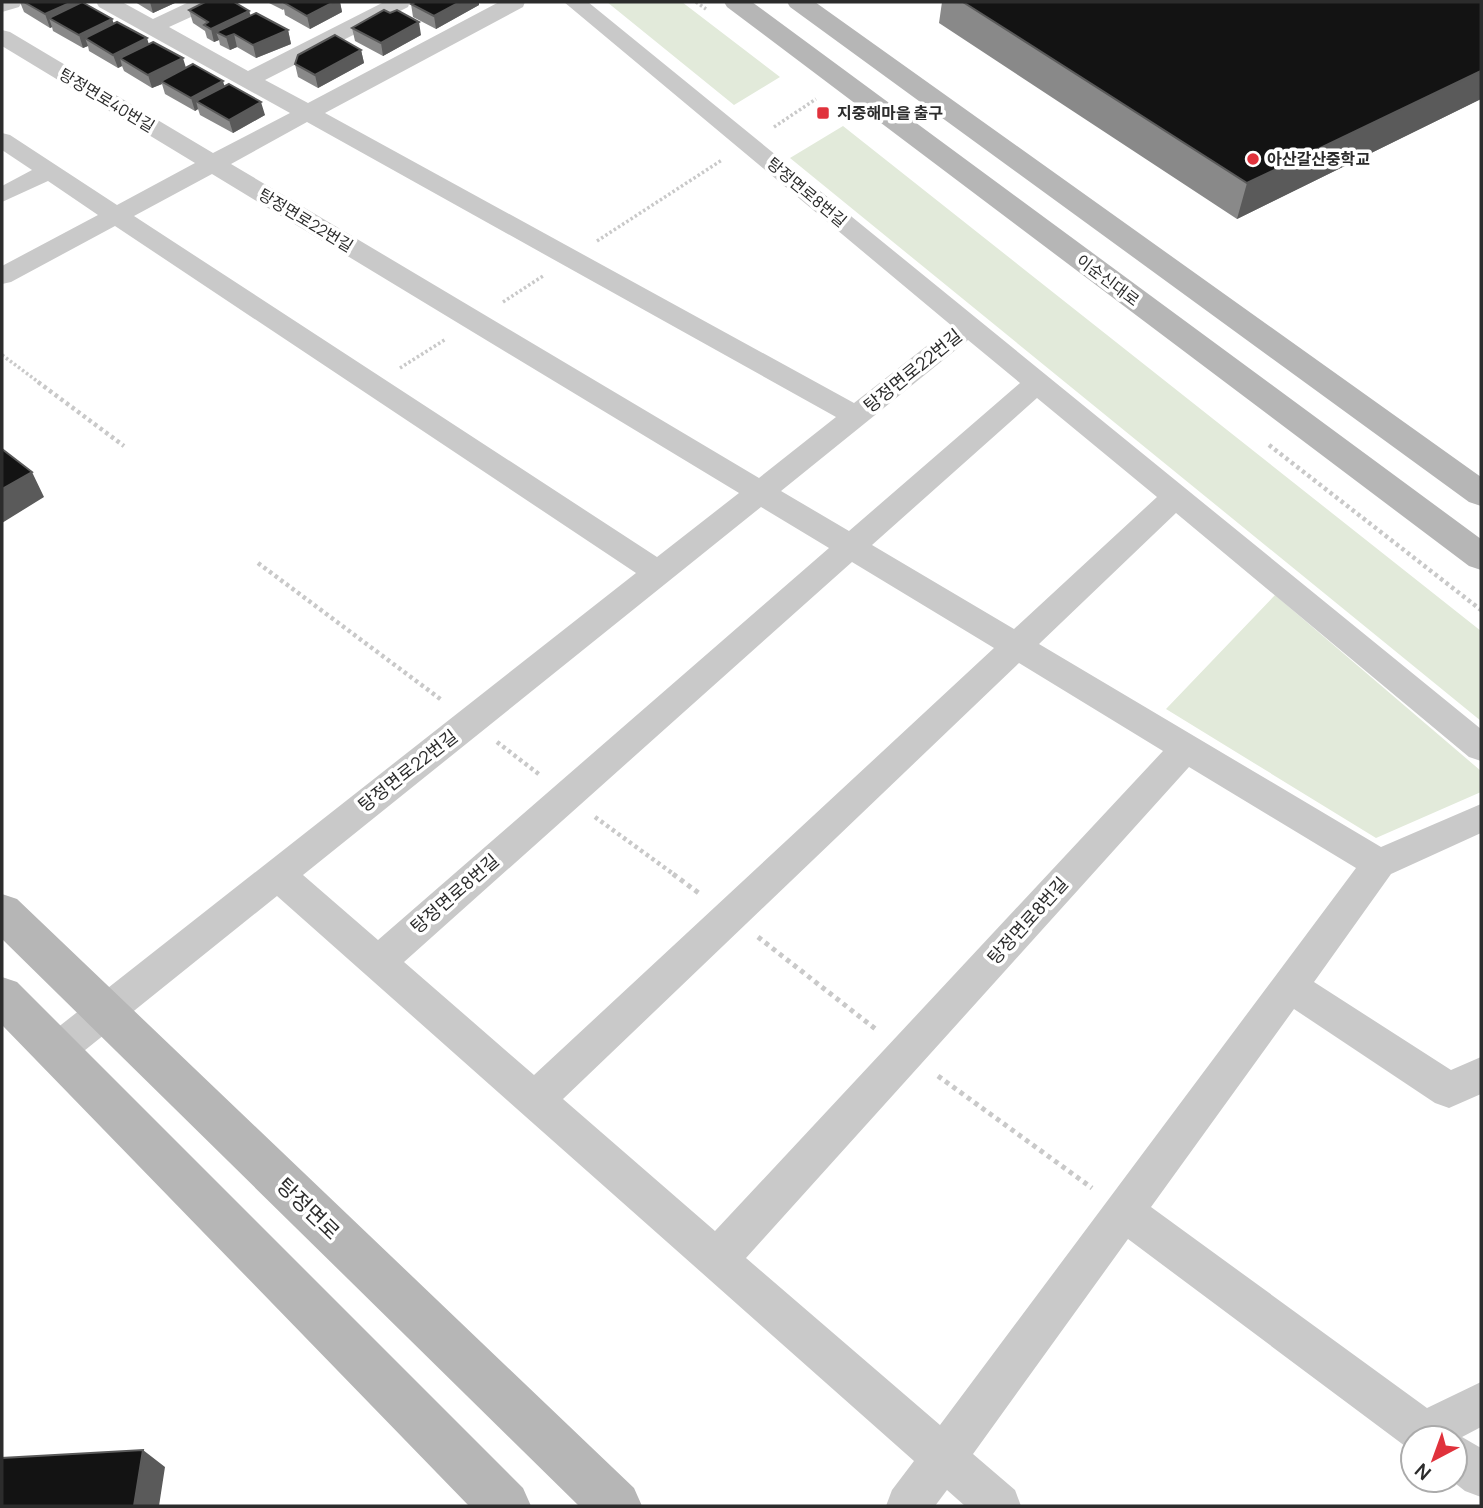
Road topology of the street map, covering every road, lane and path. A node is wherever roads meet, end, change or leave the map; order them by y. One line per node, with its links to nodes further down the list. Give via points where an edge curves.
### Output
1 (11, 2): 9 (street)
2 (107, 2): 10 (street)
3 (205, 2): 10 (street)
4 (400, 2): 12 (street)
5 (515, 2): 13 (street)
6 (575, 2): 20 (street, 탕정면로8번길)
7 (736, 2): 29 (main road, 이순신대로)
8 (799, 2): 26 (main road)
9 (2, 6)
10 (153, 27): 12 (street)
11 (2, 37): 15 (street, 탕정면로40번길)
12 (248, 80): 13 (street)
13 (308, 113): 15 (street); 23 (street, 탕정면로22번길)
14 (2, 140): 16 (street)
15 (213, 164): 18 (street); 25 (street, 탕정면로22번길)
16 (49, 171): 17 (street); 18 (street)
17 (2, 195)
18 (115, 215): 19 (street); 31 (street)
19 (2, 276)
20 (969, 326): 22 (street, 탕정면로8번길); 23 (street, 탕정면로22번길)
21 (2, 355): 24 (path)
22 (1038, 382): 27 (street, 탕정면로8번길); 28 (street, 탕정면로8번길)
23 (856, 416): 25 (street, 탕정면로22번길)
24 (124, 446)
25 (760, 492): 28 (street); 31 (street, 탕정면로22번길)
26 (1481, 494)
27 (1176, 496): 32 (street); 35 (street, 탕정면로8번길)
28 (851, 547): 32 (street); 36 (street, 탕정면로8번길)
29 (1481, 557)
30 (258, 563): 33 (path)
31 (658, 573): 33 (street, 탕정면로22번길)
32 (1017, 646): 34 (street); 41 (street)
33 (471, 721): 36 (path); 39 (street, 탕정면로22번길)
34 (1186, 748): 38 (street); 47 (street, 탕정면로8번길)
35 (1481, 748)
36 (567, 796): 41 (path); 42 (street, 탕정면로8번길)
37 (1481, 818): 38 (street)
38 (1379, 864): 43 (street)
39 (278, 875): 42 (street); 45 (street, 탕정면로22번길)
40 (2, 912): 45 (main road, 탕정면로)
41 (730, 916): 47 (path); 49 (street)
42 (378, 962): 49 (street)
43 (1290, 986): 48 (street, via 1449,1090); 50 (street)
44 (2, 996): 46 (main road)
45 (105, 1013): 46 (street, 탕정면로22번길); 57 (main road, 탕정면로)
46 (57, 1051): 56 (main road)
47 (907, 1053): 50 (path); 51 (street, 탕정면로8번길)
48 (1481, 1075)
49 (535, 1100): 51 (street)
50 (1124, 1212): 53 (street); 55 (street)
51 (717, 1260): 55 (street)
52 (1481, 1404): 54 (street)
53 (1413, 1424)
54 (1458, 1424)
55 (944, 1458): 58 (street); 59 (street)
56 (505, 1506)
57 (616, 1506)
58 (908, 1506)
59 (999, 1506)

